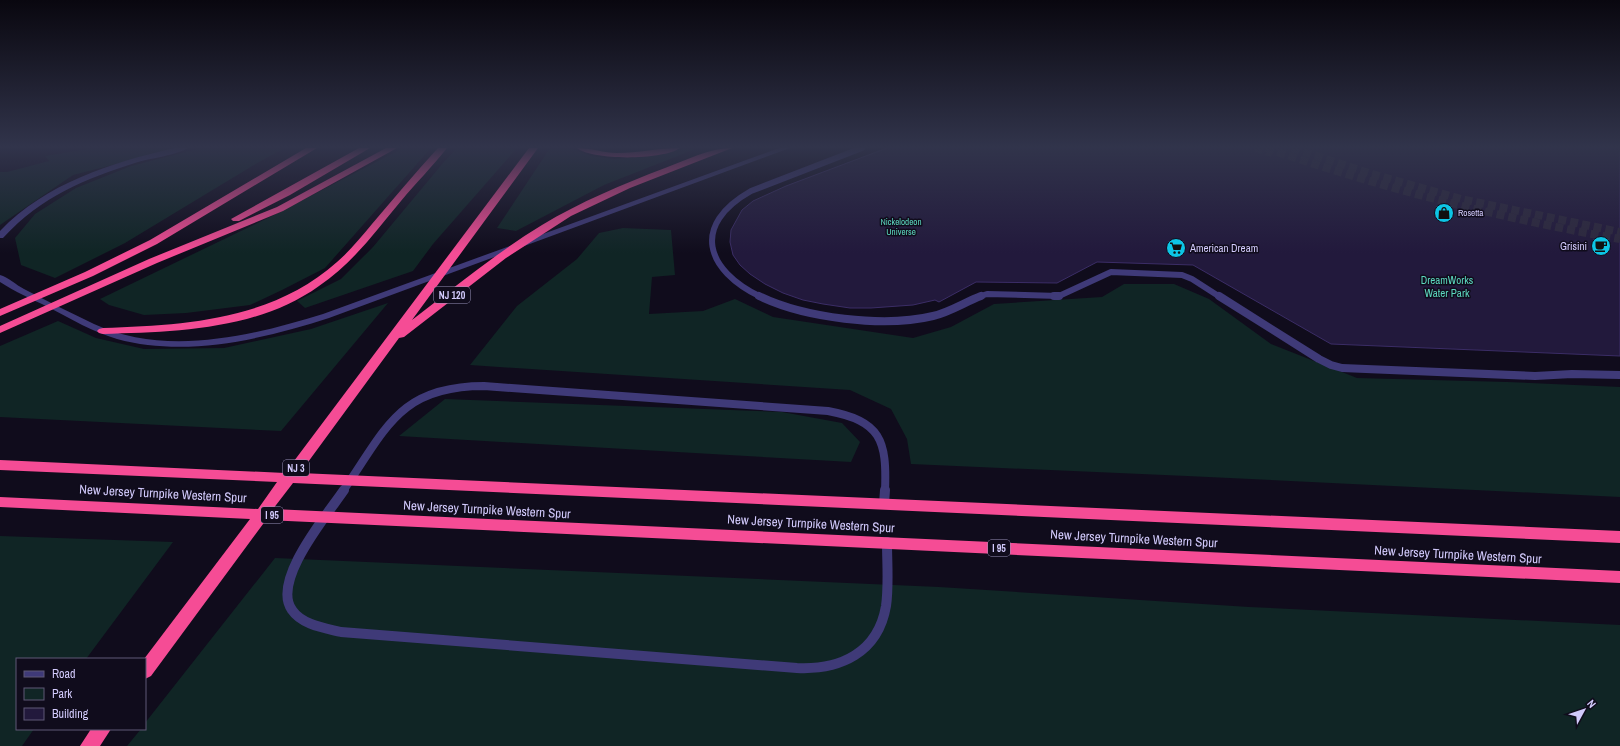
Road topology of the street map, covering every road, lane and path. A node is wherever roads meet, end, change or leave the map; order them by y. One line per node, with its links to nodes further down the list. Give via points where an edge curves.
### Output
1 (78, 183): 11 (street, via 21,214)
2 (240, 183): 14 (highway, via 125,250)
3 (254, 183): 14 (highway, via 151,243 64,286)
4 (305, 183): 12 (highway)
5 (329, 183): 12 (highway, via 280,209)
6 (412, 183): 16 (highway, via 342,263 320,282 295,297 250,314 206,324 155,330)
7 (508, 183): 17 (highway, NJ 3)
8 (637, 183): 17 (highway, NJ 120, via 568,214 514,247)
9 (692, 183): 16 (street, via 340,311 273,331 177,343 146,341)
10 (768, 183): 18 (lane, via 729,205 714,225 711,240 717,261 730,277 764,299 795,310 840,318 916,319 943,313 987,294 1059,296 1101,274 1111,272 1182,275 1319,359 1342,368 1535,376)
11 (0, 236)
12 (153, 261): 15 (highway)
13 (2, 280): 16 (street)
14 (0, 312)
15 (0, 330)
16 (103, 331)
17 (390, 343): 25 (highway, NJ 3)
18 (1620, 375)
19 (0, 465): 21 (highway, New Jersey Turnpike Western Spur)
20 (0, 502): 23 (highway, New Jersey Turnpike Western Spur / I 95)
21 (884, 504): 22 (highway, New Jersey Turnpike Western Spur); 23 (lane, via 885,464 882,446 873,430 862,420 848,414 484,386 451,388 420,397 392,420 298,559 286,590 290,608 303,621 341,632 788,667 825,667 853,658 864,650 881,625 888,594)
22 (1620, 538)
23 (887, 542): 24 (highway, New Jersey Turnpike Western Spur / I 95)
24 (1620, 577)
25 (146, 670)
26 (101, 730): 27 (highway)
27 (89, 746)

